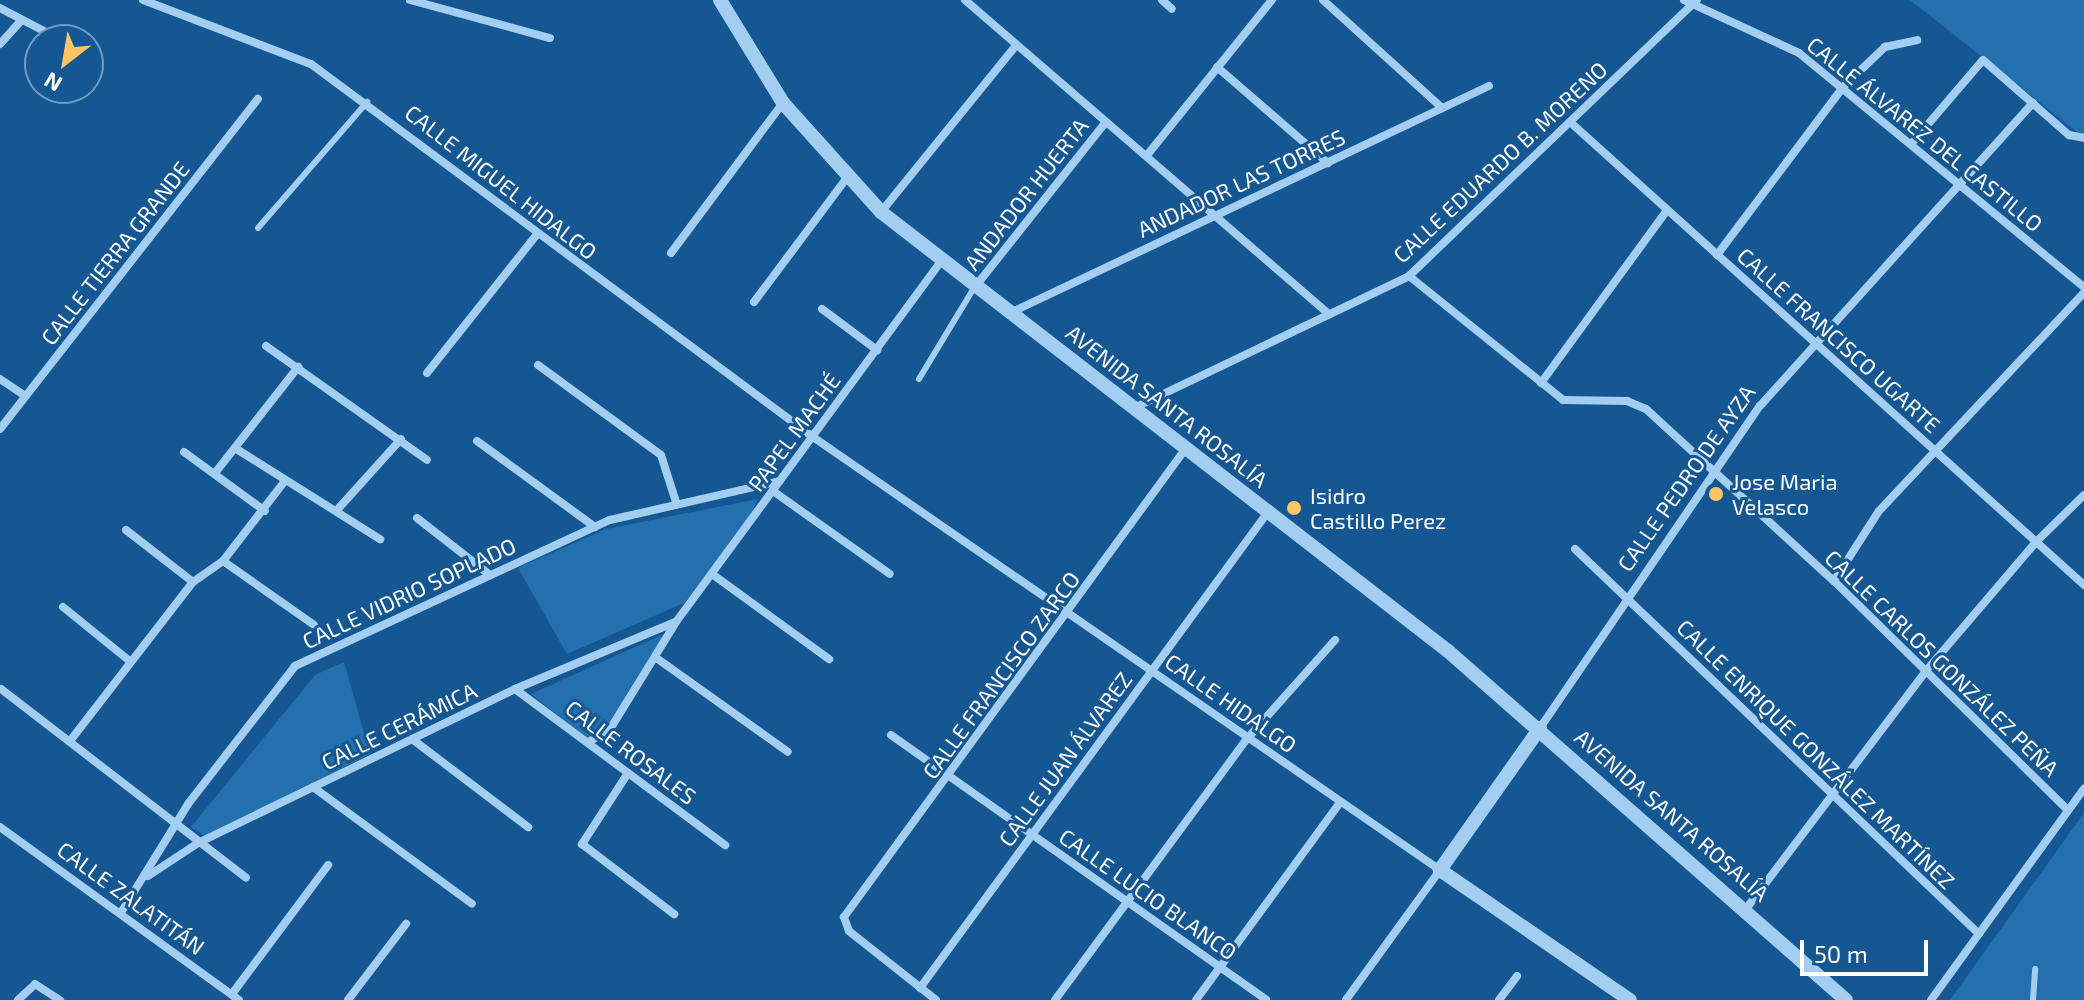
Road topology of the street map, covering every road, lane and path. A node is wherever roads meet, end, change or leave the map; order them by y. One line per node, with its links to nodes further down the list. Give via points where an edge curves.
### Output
1 (143, 0): 23 (street, CALLE MIGUEL HIDALGO, via 311,64)
2 (410, 0): 12 (street)
3 (457, 0): 12 (street)
4 (720, 0): 24 (street, AVENIDA SANTA ROSALÍA)
5 (965, 0): 18 (street)
6 (1162, 0): 11 (street)
7 (1272, 0): 19 (street)
8 (1323, 0): 26 (street)
9 (1690, 2): 21 (street, CALLE ÁLVAREZ DEL CASTILLO, via 1773,38); 27 (street, CALLE EDUARDO B. MORENO)
10 (0, 8): 13 (street)
11 (1172, 9)
12 (466, 12): 15 (street)
13 (20, 22): 14 (street); 17 (street)
14 (25, 24)
15 (550, 38)
16 (1917, 40): 21 (street, via 1885,47)
17 (0, 44)
18 (1016, 45): 28 (street); 36 (street)
19 (1217, 67): 31 (street); 32 (street)
20 (1489, 86): 26 (street, ANDADOR LAS TORRES)
21 (1844, 86): 30 (street, CALLE ÁLVAREZ DEL CASTILLO); 41 (street)
22 (258, 99): 59 (street, CALLE TIERRA GRANDE)
23 (367, 102): 38 (lane); 39 (street, CALLE MIGUEL HIDALGO)
24 (783, 103): 33 (street, AVENIDA SANTA ROSALÍA); 40 (street)
25 (2033, 103): 29 (street, via 2069,135); 30 (street, via 1983,60); 34 (street, CALLE PEDRO DE AYZA)
26 (1442, 108): 32 (street, ANDADOR LAS TORRES)
27 (1570, 122): 35 (street, CALLE FRANCISCO UGARTE); 43 (street, CALLE EDUARDO B. MORENO)
28 (1105, 123): 31 (street); 44 (street, ANDADOR HUERTA)
29 (2083, 139)
30 (1912, 143): 34 (street, CALLE ÁLVAREZ DEL CASTILLO)
31 (1148, 154): 37 (street)
32 (1328, 163): 37 (street, ANDADOR LAS TORRES)
33 (846, 179): 36 (street, AVENIDA SANTA ROSALÍA); 46 (street)
34 (1962, 186): 45 (street, CALLE ÁLVAREZ DEL CASTILLO); 50 (street, CALLE PEDRO DE AYZA)
35 (1667, 210): 41 (street, CALLE FRANCISCO UGARTE); 58 (street)
36 (881, 212): 42 (street, AVENIDA SANTA ROSALÍA)
37 (1218, 213): 48 (street, ANDADOR LAS TORRES); 49 (street)
38 (258, 228)
39 (537, 234): 55 (street); 62 (street, CALLE MIGUEL HIDALGO)
40 (671, 253)
41 (1717, 255): 50 (street, CALLE FRANCISCO UGARTE)
42 (940, 263): 44 (street, AVENIDA SANTA ROSALÍA); 52 (street, PAPEL MACHÉ)
43 (1409, 276): 49 (street, CALLE EDUARDO B. MORENO); 58 (street, CALLE CARLOS GONZÁLEZ PEÑA)
44 (974, 288): 48 (street, AVENIDA SANTA ROSALÍA); 57 (lane)
45 (2084, 290): 67 (street)
46 (754, 302)
47 (822, 309): 52 (street)
48 (1009, 313): 60 (street, AVENIDA SANTA ROSALÍA)
49 (1329, 314): 60 (street, CALLE EDUARDO B. MORENO)
50 (1816, 345): 67 (street, CALLE FRANCISCO UGARTE); 70 (street, CALLE PEDRO DE AYZA, via 1760,406)
51 (266, 346): 54 (street)
52 (877, 350): 62 (street, PAPEL MACHÉ)
53 (538, 365): 76 (street, via 661,455)
54 (298, 367): 63 (street); 66 (street)
55 (427, 373)
56 (0, 379): 59 (street)
57 (919, 379)
58 (1541, 383): 70 (street, CALLE CARLOS GONZÁLEZ PEÑA, via 1563,400 1637,403)
59 (25, 396): 61 (street, CALLE TIERRA GRANDE)
60 (1136, 407): 65 (street, AVENIDA SANTA ROSALÍA)
61 (0, 429)
62 (813, 437): 72 (street, PAPEL MACHÉ); 95 (street, CALLE HIDALGO)
63 (401, 439): 69 (street); 77 (street)
64 (477, 441): 81 (street)
65 (1187, 447): 79 (street, AVENIDA SANTA ROSALÍA); 95 (street, CALLE FRANCISCO ZARCO)
66 (238, 450): 71 (street); 73 (street)
67 (1937, 451): 84 (street, CALLE FRANCISCO UGARTE); 90 (street, via 1879,511)
68 (184, 452): 71 (street)
69 (427, 460)
70 (1715, 471): 90 (street, CALLE CARLOS GONZÁLEZ PEÑA); 93 (street, CALLE PEDRO DE AYZA)
71 (215, 473): 78 (street)
72 (780, 481): 74 (street, PAPEL MACHÉ); 76 (street, CALLE VIDRIO SOPLADO)
73 (284, 482): 77 (street); 78 (street)
74 (773, 491): 87 (street, PAPEL MACHÉ); 88 (street)
75 (2084, 495): 84 (street)
76 (677, 505): 81 (street, CALLE VIDRIO SOPLADO)
77 (338, 509): 83 (street)
78 (265, 511): 86 (street)
79 (1268, 512): 103 (street, CALLE JUAN ÁLVAREZ); 106 (street, AVENIDA SANTA ROSALÍA)
80 (417, 518): 89 (street)
81 (595, 527): 89 (street, CALLE VIDRIO SOPLADO)
82 (126, 530): 91 (street)
83 (380, 539)
84 (2036, 542): 92 (street, CALLE FRANCISCO UGARTE); 102 (street)
85 (1575, 549): 93 (street, CALLE ENRIQUE GONZÁLEZ MARTÍNEZ)
86 (223, 561): 91 (street); 97 (street)
87 (712, 574): 96 (street, PAPEL MACHÉ); 100 (street)
88 (890, 574)
89 (490, 575): 120 (street, CALLE VIDRIO SOPLADO, via 295,666)
90 (1834, 581): 102 (street, CALLE CARLOS GONZÁLEZ PEÑA)
91 (193, 582): 101 (street)
92 (2084, 585)
93 (1628, 599): 106 (street, CALLE PEDRO DE AYZA); 117 (street, CALLE ENRIQUE GONZÁLEZ MARTÍNEZ)
94 (63, 607): 101 (street)
95 (1067, 615): 103 (street, CALLE HIDALGO); 114 (street, CALLE FRANCISCO ZARCO)
96 (676, 622): 99 (street, PAPEL MACHÉ); 105 (street, CALLE CERÁMICA)
97 (314, 625)
98 (1335, 640): 109 (street)
99 (655, 657): 111 (street, PAPEL MACHÉ, via 609,731); 112 (street)
100 (829, 659)
101 (131, 662): 110 (street)
102 (1925, 672): 117 (street); 119 (street, CALLE CARLOS GONZÁLEZ PEÑA)
103 (1150, 674): 109 (street, CALLE HIDALGO); 123 (street, CALLE JUAN ÁLVAREZ)
104 (1, 689): 110 (street)
105 (515, 689): 108 (street, CALLE CERÁMICA); 111 (street, CALLE ROSALES)
106 (1540, 728): 127 (street, CALLE PEDRO DE AYZA); 132 (street, AVENIDA SANTA ROSALÍA)
107 (891, 735): 114 (street, CALLE LUCIO BLANCO)
108 (412, 739): 115 (street, CALLE CERÁMICA); 122 (street)
109 (1246, 740): 118 (street, CALLE HIDALGO); 130 (street)
110 (70, 741): 120 (street)
111 (588, 742): 113 (street, CALLE ROSALES)
112 (788, 752)
113 (628, 773): 125 (street, CALLE ROSALES); 134 (street, via 582,844)
114 (950, 776): 123 (street, CALLE LUCIO BLANCO); 140 (street, CALLE FRANCISCO ZARCO, via 844,923)
115 (313, 787): 124 (street, CALLE CERÁMICA); 131 (street)
116 (2084, 789): 119 (street)
117 (1833, 796): 132 (street); 136 (street, CALLE ENRIQUE GONZÁLEZ MARTÍNEZ)
118 (1339, 804): 127 (street, CALLE HIDALGO); 137 (street)
119 (2068, 810): 136 (street)
120 (175, 824): 124 (street); 128 (street, CALLE VIDRIO SOPLADO)
121 (0, 827): 133 (street, CALLE ZALATITÁN)
122 (528, 827)
123 (1033, 835): 130 (street, CALLE LUCIO BLANCO); 140 (street, CALLE JUAN ÁLVAREZ)
124 (198, 843): 128 (street, CALLE CERÁMICA); 129 (street)
125 (725, 845)
126 (328, 865): 141 (street)
127 (1440, 870): 149 (street); 151 (street, CALLE HIDALGO)
128 (145, 878): 133 (street, CALLE VIDRIO SOPLADO)
129 (246, 878)
130 (1125, 900): 137 (street, CALLE LUCIO BLANCO); 146 (street)
131 (472, 904)
132 (1746, 909): 152 (street, AVENIDA SANTA ROSALÍA)
133 (122, 911): 141 (street, CALLE ZALATITÁN)
134 (674, 914)
135 (406, 924): 144 (street)
136 (1979, 934): 153 (street)
137 (1219, 967): 147 (street); 148 (street, CALLE LUCIO BLANCO)
138 (2035, 969): 154 (lane)
139 (1517, 976): 150 (street)
140 (920, 988): 145 (street)
141 (235, 997)
142 (18, 1000): 143 (street, via 35,984)
143 (60, 1000)
144 (348, 1000)
145 (936, 1000)
146 (1055, 1000)
147 (1196, 1000)
148 (1266, 1000)
149 (1346, 1000)
150 (1499, 1000)
151 (1630, 1000)
152 (1846, 1000)
153 (1931, 1000)
154 (2033, 1000)

